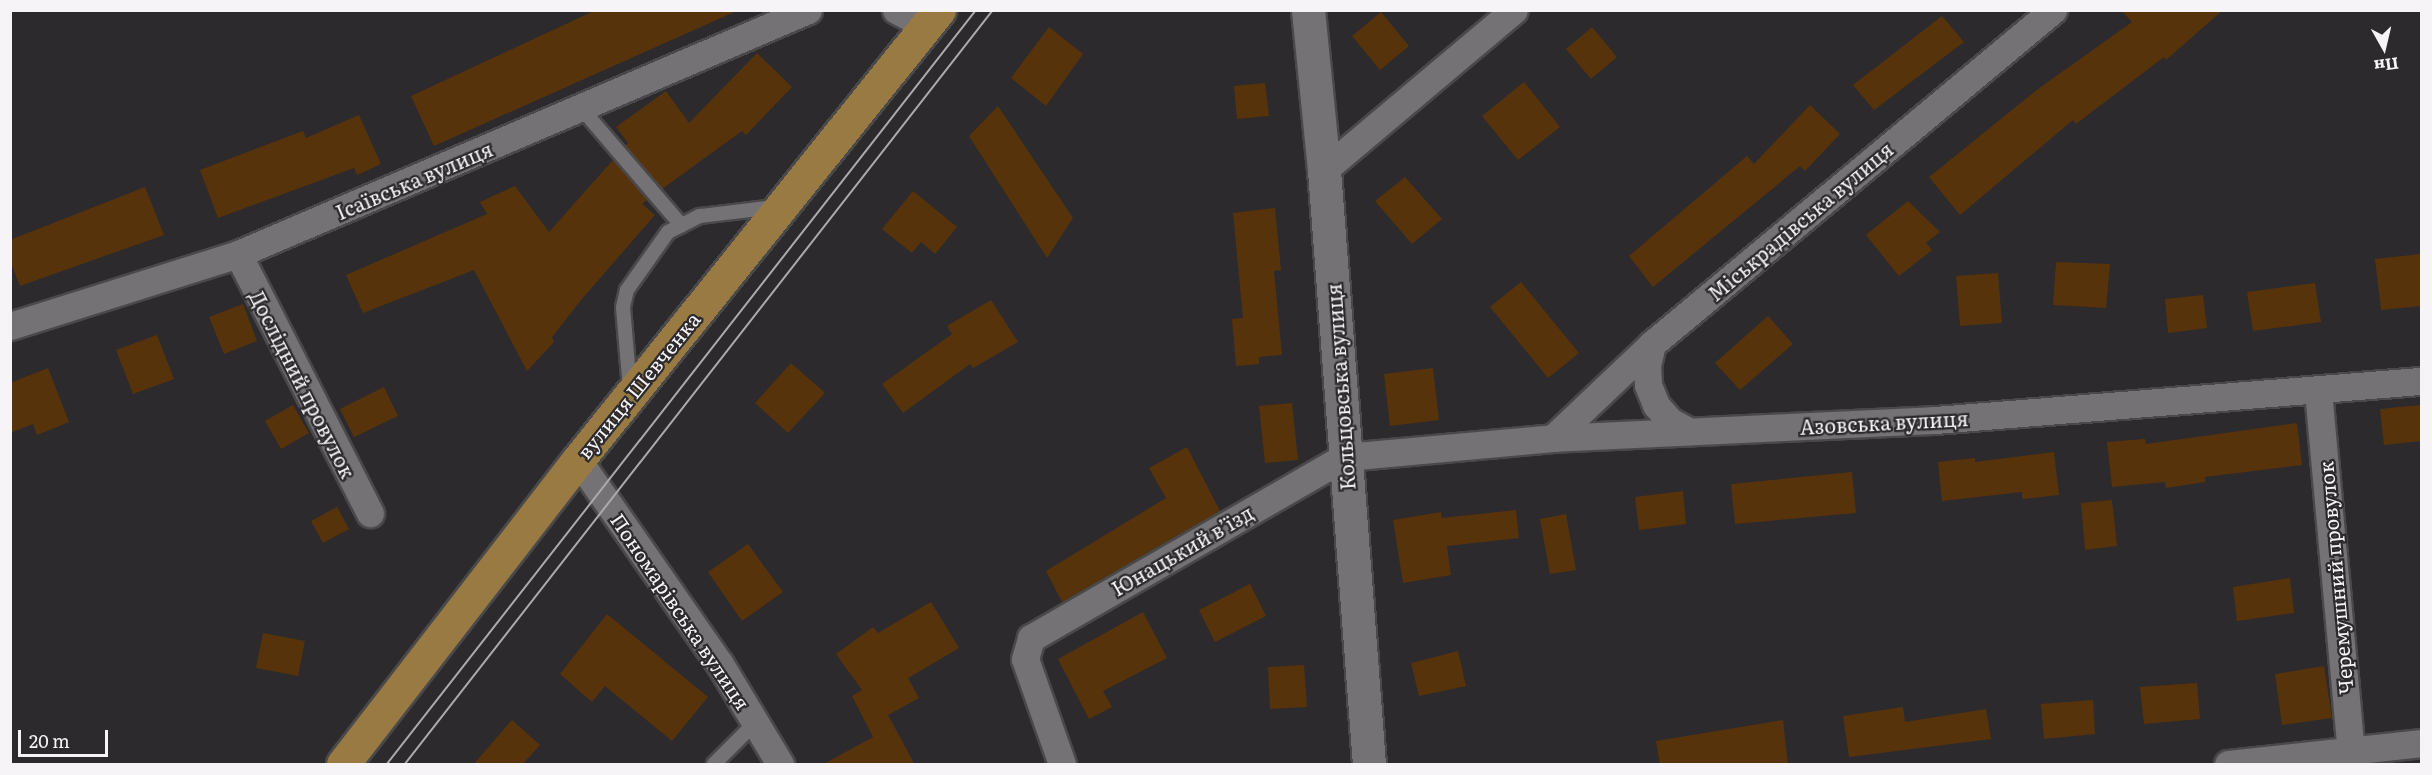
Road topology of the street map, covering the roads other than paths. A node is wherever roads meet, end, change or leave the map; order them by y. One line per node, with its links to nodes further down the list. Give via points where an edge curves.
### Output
1 (808, 10): 7 (street, Ісаївська вулиця)
2 (896, 10): 6 (street)
3 (1308, 10): 8 (street, Кольцовська вулиця)
4 (1514, 10): 8 (street)
5 (2053, 10): 13 (street, Міськрадівська вулиця)
6 (932, 18): 9 (main road, вулиця Шевченка)
7 (582, 109): 10 (lane); 11 (street, Ісаївська вулиця)
8 (1324, 170): 19 (street, Кольцовська вулиця)
9 (782, 206): 10 (lane, via 700,216); 16 (main road, вулиця Шевченка)
10 (681, 225): 16 (lane, via 668,232 627,290 623,328)
11 (238, 254): 12 (street, Ісаївська вулиця); 21 (street, Дослідний провулок)
12 (10, 326)
13 (1652, 344): 17 (street, via 1647,365 1652,395 1670,421); 18 (street, Міськрадівська вулиця)
14 (2421, 381): 15 (street, Азовська вулиця)
15 (2318, 392): 17 (street, Азовська вулиця, via 1935,420); 24 (street, Черемушний провулок)
16 (630, 395): 20 (main road, вулиця Шевченка)
17 (1688, 431): 18 (street, Азовська вулиця)
18 (1553, 438): 19 (street, Азовська вулиця)
19 (1345, 457): 28 (street, Юнацький в’їзд, via 1038,631 1026,649 1028,670); 29 (street, Кольцовська вулиця)
20 (578, 460): 22 (street, Пономарівська вулиця, via 720,664); 25 (main road, вулиця Шевченка)
21 (370, 513)
22 (755, 723): 26 (lane); 27 (street, Пономарівська вулиця)
23 (2421, 743): 24 (street)
24 (2352, 757): 30 (street)
25 (343, 765)
26 (714, 765)
27 (780, 765)
28 (1062, 765)
29 (1369, 765)
30 (2228, 765)

